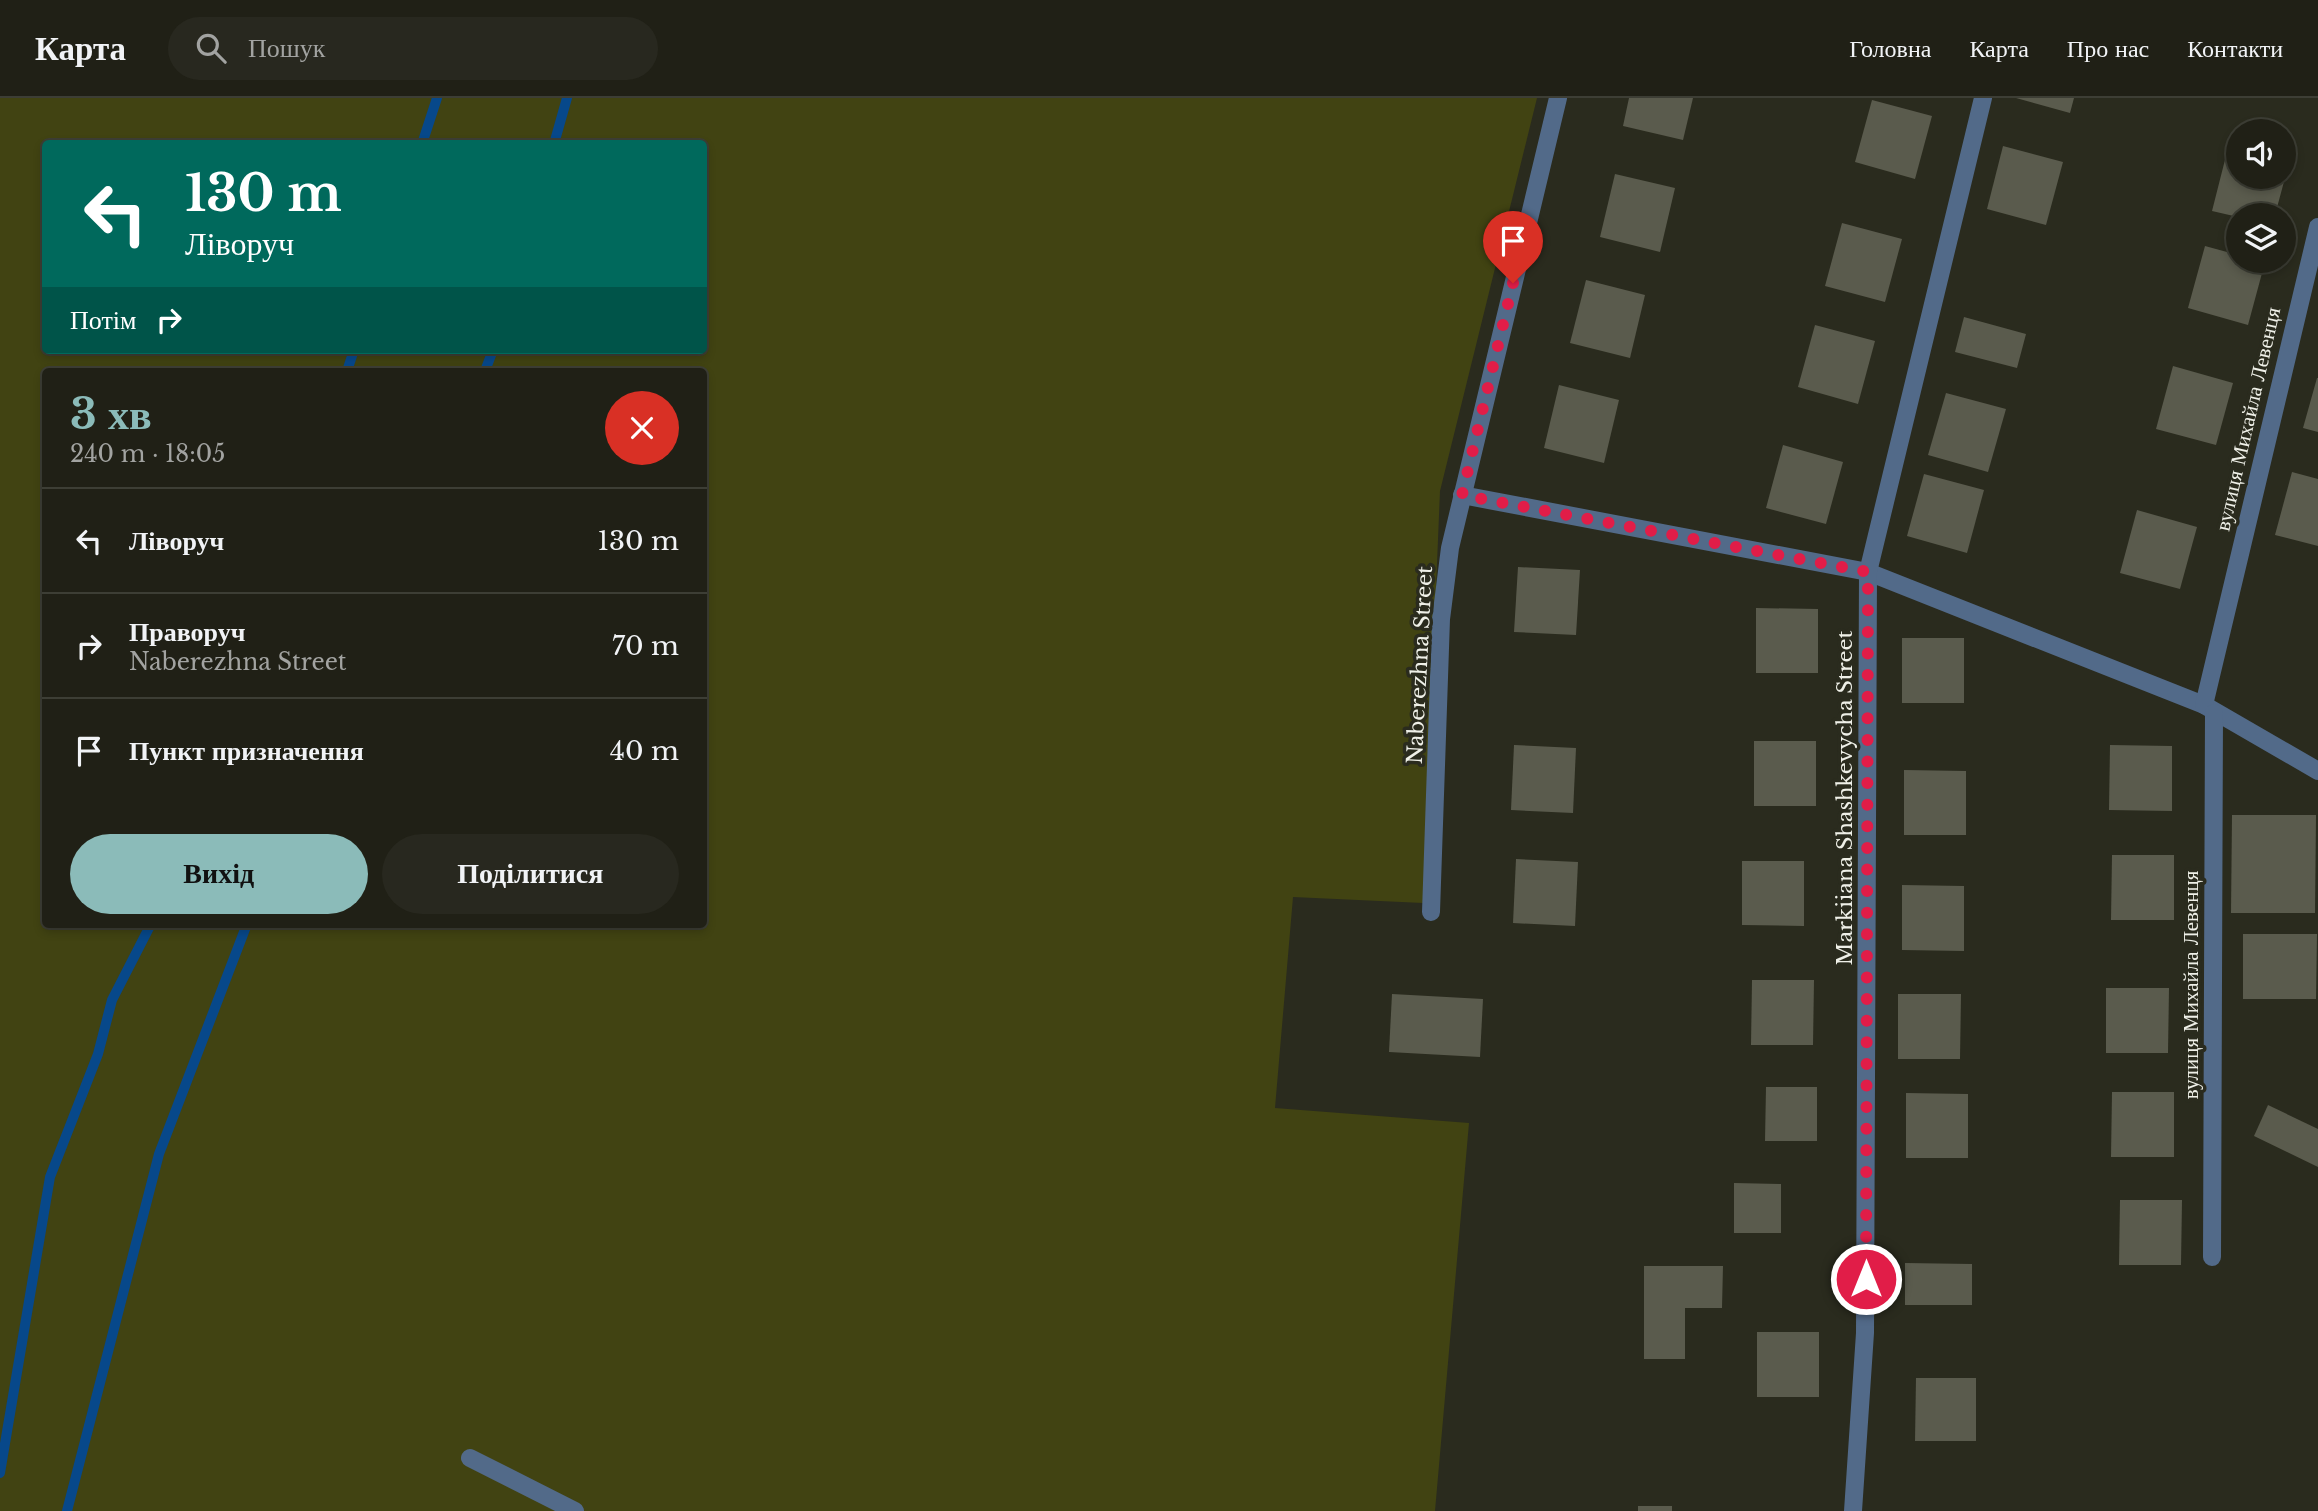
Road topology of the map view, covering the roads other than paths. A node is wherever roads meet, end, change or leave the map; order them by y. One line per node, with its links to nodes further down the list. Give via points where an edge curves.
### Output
1 (1558, 98): 4 (street, Naberezhna Street)
2 (1983, 98): 5 (street, Markiiana Shashkevycha Street)
3 (2318, 226): 6 (street, вулиця Михайла Левенця)
4 (1462, 495): 5 (street); 8 (street, Naberezhna Street, via 1441,619)
5 (1868, 572): 6 (street); 12 (street, Markiiana Shashkevycha Street, via 1865,1333)
6 (2209, 709): 7 (street); 9 (street, вулиця Михайла Левенця)
7 (2318, 771)
8 (1431, 912)
9 (2212, 1256)
10 (470, 1458): 11 (street)
11 (575, 1511)
12 (1853, 1511)

